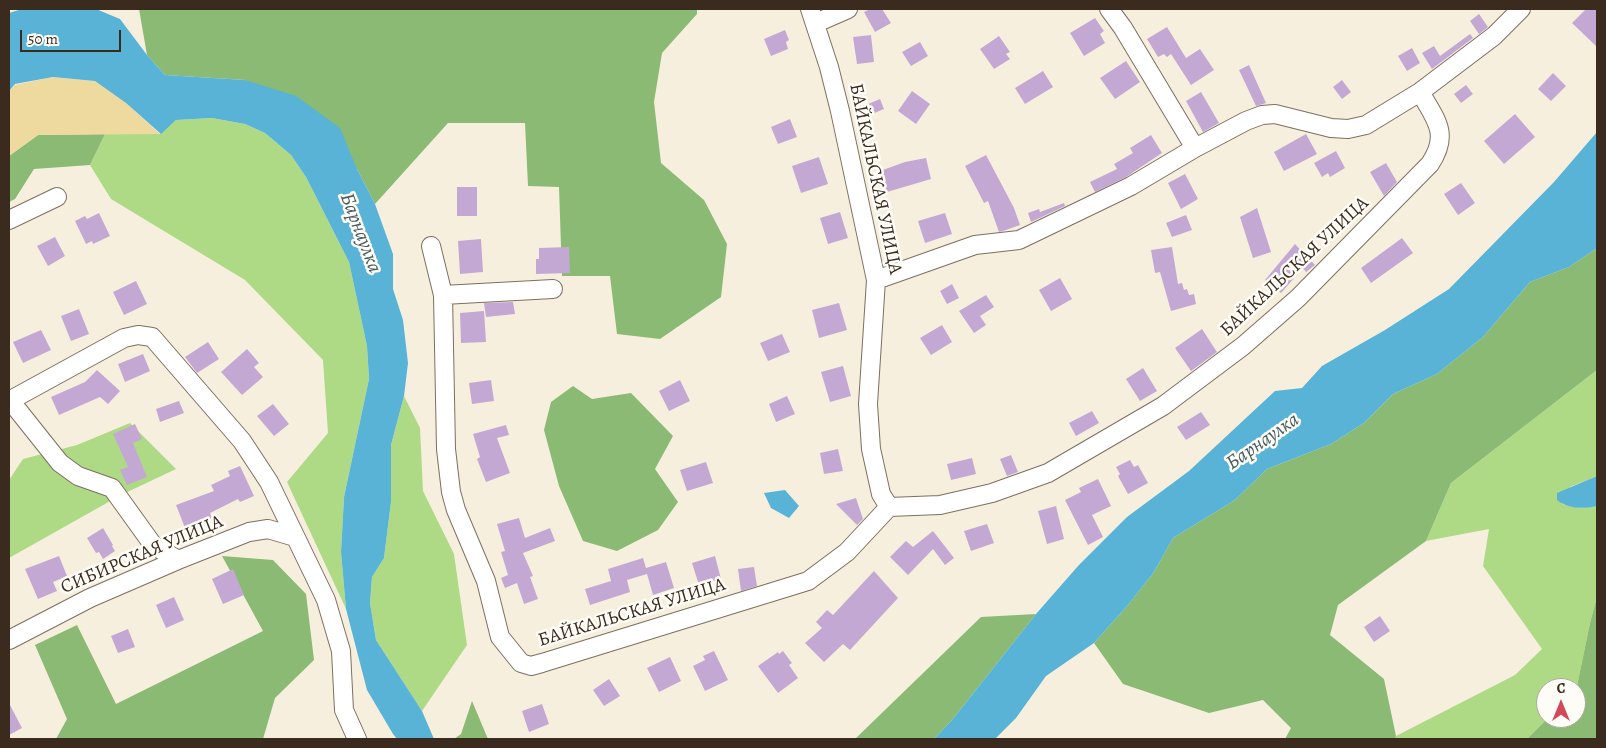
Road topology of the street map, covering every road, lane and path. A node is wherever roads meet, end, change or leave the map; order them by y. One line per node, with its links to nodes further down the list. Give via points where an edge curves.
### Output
1 (848, 9): 4 (street)
2 (1109, 9): 6 (street)
3 (1521, 9): 5 (street, via 1494,36)
4 (813, 16): 10 (street, БАЙКАЛЬСКАЯ УЛИЦА, via 840,112)
5 (1420, 92): 6 (street, via 1366,125 1331,128 1275,114 1262,115); 14 (street, БАЙКАЛЬСКАЯ УЛИЦА, via 1439,124 1438,153 1418,178 1298,298 1243,346 1164,406 1048,474 992,494 940,505)
6 (1195, 148): 10 (street, via 1132,186 1019,240 975,245)
7 (57, 197): 8 (street)
8 (9, 220)
9 (432, 246): 12 (street, БАЙКАЛЬСКАЯ УЛИЦА)
10 (876, 280): 14 (street, БАЙКАЛЬСКАЯ УЛИЦА, via 868,404 875,469 881,494)
11 (553, 289): 12 (street)
12 (444, 295): 14 (street, БАЙКАЛЬСКАЯ УЛИЦА, via 446,449 451,492 486,581 500,637 521,663 531,666 542,663 808,581 848,552)
13 (9, 400): 15 (street, via 124,338 152,337 242,441 269,482); 16 (street, via 60,463 78,476 112,488 153,545)
14 (889, 507)
15 (295, 538): 16 (street, СИБИРСКАЯ УЛИЦА, via 268,529 249,532); 18 (street, via 326,600 341,651 344,710)
16 (178, 560): 17 (street, СИБИРСКАЯ УЛИЦА, via 90,598)
17 (9, 640)
18 (357, 739)

